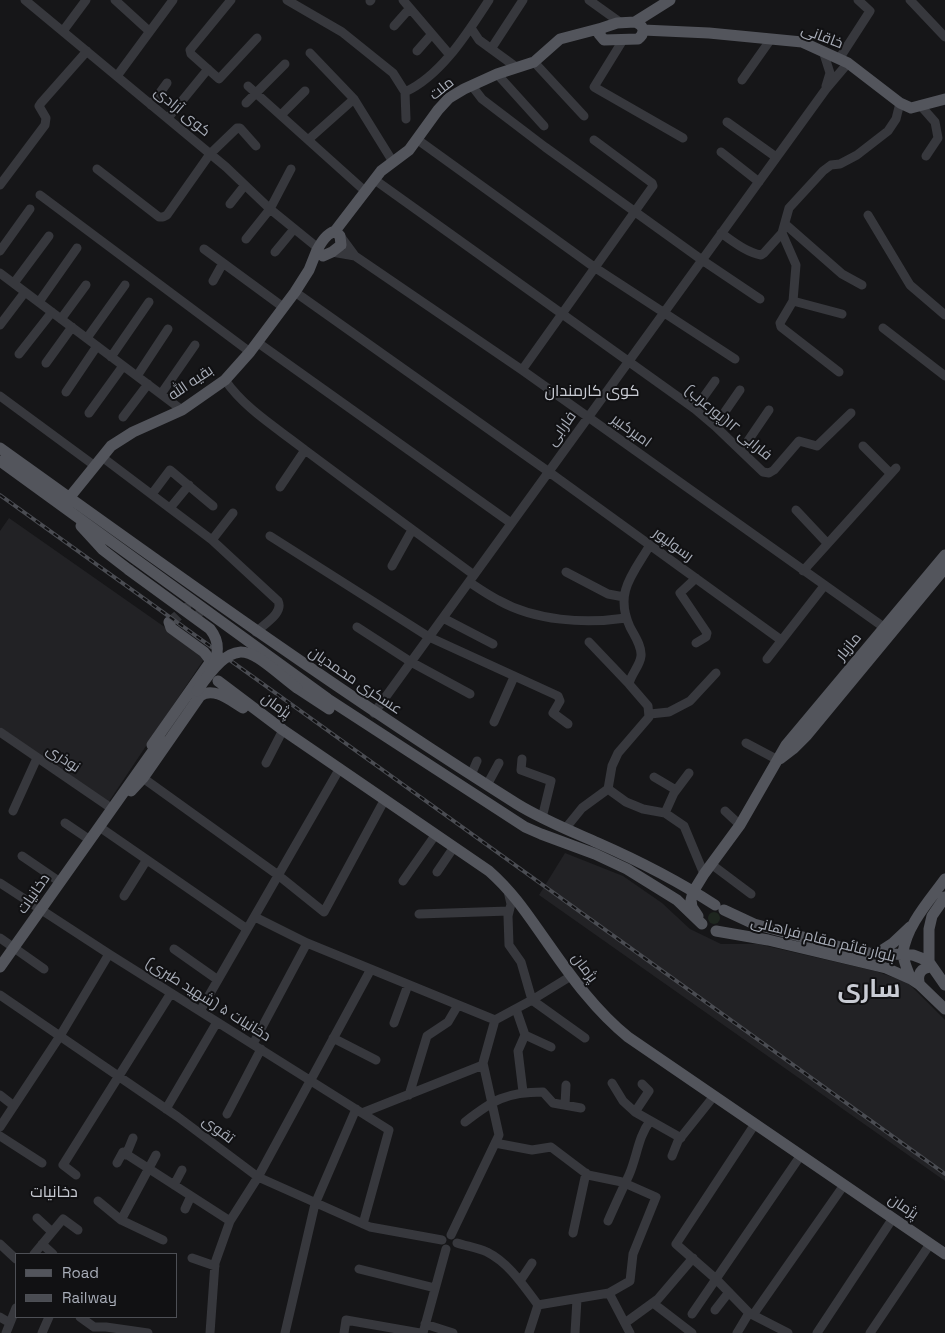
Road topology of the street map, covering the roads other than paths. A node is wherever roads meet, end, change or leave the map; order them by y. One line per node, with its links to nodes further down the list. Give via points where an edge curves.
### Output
1 (25, 0): 20 (street, کوی آزادی)
2 (86, 0): 20 (street)
3 (115, 0): 21 (street)
4 (174, 0): 21 (street)
5 (231, 0): 39 (street, via 189,52)
6 (287, 0): 48 (street, via 342,32 393,73)
7 (403, 0): 14 (street)
8 (489, 0): 18 (street)
9 (523, 0): 29 (street)
10 (589, 0): 15 (street)
11 (670, 0): 17 (main road)
12 (858, 0): 35 (street, فارابی, via 870,11)
13 (910, 0): 24 (street)
14 (410, 8): 16 (street); 23 (street)
15 (621, 23): 17 (main road, خاقانی); 19 (main road, خاقانی)
16 (394, 26)
17 (639, 26): 26 (main road, خاقانی); 28 (main road, via 642,36)
18 (471, 28): 29 (street); 34 (street)
19 (602, 28): 22 (main road, ملت); 27 (main road, via 600,34)
20 (62, 31): 32 (street, کوی آزادی)
21 (149, 31): 41 (street)
22 (578, 33): 27 (main road); 36 (main road, ملت, via 560,40)
23 (432, 34): 30 (street); 34 (street)
24 (945, 37)
25 (257, 38): 39 (street, via 219,78)
26 (771, 39): 31 (main road, خاقانی, via 802,42); 42 (street)
27 (604, 40): 28 (main road)
28 (623, 40): 62 (street, via 594,87)
29 (491, 50): 38 (street)
30 (417, 51)
31 (823, 51): 35 (main road, خاقانی); 46 (street, via 830,72)
32 (87, 52): 41 (street, کوی آزادی); 76 (street, via 39,106 46,118 45,125)
33 (310, 53): 50 (street)
34 (450, 54): 48 (street, via 436,72)
35 (844, 61): 46 (street, فارابی); 53 (main road, خاقانی)
36 (534, 62): 38 (main road, ملت); 57 (street)
37 (285, 64): 49 (street)
38 (516, 67): 40 (main road, ملت)
39 (208, 69): 58 (street)
40 (497, 74): 45 (main road, ملت); 61 (street)
41 (117, 76): 54 (street, کوی آزادی)
42 (742, 80)
43 (167, 83): 54 (street)
44 (248, 86): 49 (street)
45 (472, 86): 64 (main road, ملت, via 450,98 438,110); 83 (street, via 490,105)
46 (826, 89): 70 (street, فارابی)
47 (305, 91): 56 (street)
48 (406, 92): 59 (street)
49 (257, 94): 52 (street); 56 (street)
50 (354, 99): 63 (street); 71 (street)
51 (945, 99): 55 (main road)
52 (246, 103)
53 (900, 103): 55 (main road, via 911,108); 85 (street, via 888,131 857,155 823,171 789,208)
54 (151, 105): 58 (street, کوی آزادی)
55 (920, 105): 69 (street, via 935,122 938,138)
56 (281, 115): 63 (street)
57 (584, 116)
58 (168, 118): 68 (street, کوی آزادی)
59 (406, 119)
60 (727, 122): 70 (street)
61 (544, 126)
62 (683, 138)
63 (309, 139): 78 (street)
64 (418, 140): 71 (main road, ملت); 100 (street)
65 (594, 140): 83 (street, via 653,184)
66 (256, 146): 68 (street, via 237,128)
67 (721, 152): 75 (street)
68 (210, 154): 72 (street, via 163,217); 77 (street, کوی آزادی)
69 (926, 156)
70 (776, 157): 75 (street, فارابی)
71 (393, 162): 74 (main road, ملت)
72 (97, 169)
73 (291, 169): 81 (street)
74 (375, 180): 78 (main road, ملت); 116 (street, فارابی ۱۲(پورعرب))
75 (759, 182): 87 (street, فارابی)
76 (0, 185)
77 (245, 185): 80 (street); 81 (street, کوی آزادی)
78 (366, 192): 88 (main road, ملت)
79 (40, 195): 129 (street)
80 (230, 204)
81 (270, 208): 86 (street, کوی آزادی); 90 (street)
82 (30, 210): 94 (street)
83 (635, 212): 98 (street); 100 (street)
84 (868, 214): 119 (street, via 910,285)
85 (783, 228): 87 (street, via 777,240 761,255 742,248); 107 (street, via 842,274); 111 (street, via 796,265)
86 (294, 229): 93 (street, کوی آزادی); 95 (street)
87 (721, 233): 98 (street, فارابی)
88 (338, 234): 93 (main road, via 325,238); 96 (main road, via 341,245); 97 (street, امیرکبیر)
89 (49, 236): 104 (street)
90 (246, 239)
91 (77, 248): 112 (street)
92 (204, 249): 99 (street)
93 (318, 249): 96 (main road, via 322,256); 101 (main road)
94 (0, 251)
95 (275, 252)
96 (331, 253): 97 (street); 101 (main road)
97 (355, 256): 136 (street, امیرکبیر)
98 (702, 260): 110 (street); 117 (street, فارابی)
99 (223, 263): 103 (street); 114 (street)
100 (594, 267): 116 (street); 117 (street)
101 (309, 270): 109 (main road, بقیه الله)
102 (0, 274): 104 (street)
103 (213, 281)
104 (14, 283): 108 (street)
105 (86, 285): 120 (street)
106 (126, 285): 125 (street)
107 (862, 285)
108 (25, 292): 112 (street); 121 (street)
109 (295, 292): 114 (main road, بقیه الله); 161 (street, رسولپور)
110 (760, 299)
111 (793, 301): 118 (street); 137 (street, via 780,323 781,327)
112 (39, 302): 115 (street)
113 (150, 302): 131 (street)
114 (283, 307): 126 (main road, بقیه الله)
115 (52, 312): 120 (street); 130 (street)
116 (561, 314): 133 (street, فارابی ۱۲(پورعرب)); 136 (street)
117 (663, 314): 132 (street); 133 (street, فارابی)
118 (842, 314)
119 (945, 315)
120 (61, 319): 122 (street)
121 (0, 325)
122 (72, 327): 125 (street); 134 (street)
123 (883, 328): 139 (street)
124 (168, 329): 138 (street)
125 (87, 338): 128 (street)
126 (257, 342): 129 (main road, بقیه الله); 170 (street)
127 (195, 345): 145 (street)
128 (97, 346): 131 (street); 144 (street)
129 (250, 352): 140 (main road, بقیه الله)
130 (19, 354)
131 (111, 356): 135 (street)
132 (735, 359)
133 (628, 362): 147 (street, فارابی ۱۲(پورعرب)); 153 (street, فارابی)
134 (46, 363)
135 (123, 366): 138 (street); 150 (street)
136 (522, 370): 153 (street, امیرکبیر)
137 (839, 372)
138 (137, 376): 142 (street)
139 (945, 376)
140 (224, 380): 148 (main road, بقیه الله); 157 (street, via 250,408)
141 (715, 381): 147 (street)
142 (148, 384): 145 (street); 152 (street)
143 (740, 390): 154 (street)
144 (66, 392)
145 (161, 394): 148 (street)
146 (0, 396): 160 (street)
147 (695, 409): 154 (street, فارابی ۱۲(پورعرب))
148 (182, 410): 160 (main road, بقیه الله, via 133,432 111,446)
149 (769, 410): 158 (street)
150 (89, 413)
151 (852, 413): 158 (street, فارابی ۱۲(پورعرب), via 817,446 802,440 797,442 769,473 763,472)
152 (123, 417)
153 (588, 417): 161 (street, فارابی); 179 (street, امیرکبیر)
154 (715, 426): 158 (street, فارابی ۱۲(پورعرب))
155 (862, 446): 175 (street, via 893,470)
156 (0, 448): 165 (main road, عسکری محمدیان)
157 (305, 450): 163 (street); 171 (street)
158 (740, 450)
159 (0, 461): 165 (main road, عسکری محمدیان)
160 (99, 461): 164 (street); 165 (main road, بقیه الله)
161 (548, 472): 170 (street, فارابی); 176 (street, رسولپور)
162 (189, 485): 164 (street, via 170,470); 166 (street); 167 (street)
163 (280, 487)
164 (152, 494): 167 (street)
165 (67, 503): 174 (main road, عسکری محمدیان); 193 (main road, عسکری محمدیان); 201 (main road, bridge, via 103,550 210,629 219,652)
166 (212, 506)
167 (170, 508): 173 (street)
168 (796, 510): 175 (street)
169 (233, 513): 173 (street)
170 (511, 523): 183 (street, فارابی)
171 (412, 530): 178 (street); 183 (street)
172 (270, 536): 194 (street)
173 (212, 540): 193 (street, via 278,601 279,611)
174 (110, 541): 185 (main road, via 112,547); 207 (main road, عسکری محمدیان)
175 (828, 543): 179 (street)
176 (650, 545): 182 (street, رسولپور); 186 (street, via 626,585)
177 (945, 555): 180 (main road, مازیار)
178 (392, 566)
179 (802, 570): 184 (street, امیرکبیر)
180 (939, 571): 192 (main road, مازیار); 216 (main road, مازیار)
181 (566, 572): 186 (street, via 608,594)
182 (696, 578): 195 (street, رسولپور); 197 (street, via 680,593 707,633)
183 (471, 579): 188 (street, فارابی); 189 (street, via 500,602 532,613 568,620 605,622)
184 (824, 586): 192 (street, امیرکبیر); 195 (street)
185 (170, 591)
186 (624, 597): 189 (street)
187 (208, 617): 207 (main road, via 316,695)
188 (443, 618): 194 (street, فارابی); 198 (street)
189 (626, 618): 205 (street, via 641,657)
190 (169, 622): 201 (main road, via 171,628 204,652)
191 (358, 627): 200 (street)
192 (884, 628): 216 (main road, مازیار)
193 (256, 632): 208 (main road, عسکری محمدیان)
194 (429, 637): 200 (street, فارابی); 203 (street)
195 (781, 640): 199 (street)
196 (589, 642): 205 (street)
197 (696, 643)
198 (493, 644)
199 (767, 659)
200 (411, 662): 206 (street); 208 (street, فارابی)
201 (211, 666): 215 (main road, bridge, via 240,651 248,652 341,717); 232 (main road, دخانیات, bridge, via 197,691); 232 (main road, via 126,782)
202 (716, 673): 209 (street, via 690,701 669,712)
203 (514, 677): 210 (street); 212 (street, via 560,698 553,713)
204 (218, 680): 213 (main road, پژمان)
205 (629, 684): 209 (street, via 648,706)
206 (470, 694)
207 (328, 699): 211 (main road, عسکری محمدیان)
208 (374, 713): 211 (main road); 226 (main road, عسکری محمدیان)
209 (650, 714): 230 (street, via 618,753)
210 (494, 722)
211 (366, 724): 215 (main road, عسکری محمدیان)
212 (568, 724)
213 (280, 728): 222 (street); 224 (main road, پژمان); 227 (main road, via 220,694 205,692)
214 (0, 732): 218 (street, نوذری)
215 (388, 739): 266 (main road, عسکری محمدیان, via 525,827 595,854 652,883)
216 (794, 742): 220 (main road, مازیار, via 786,745)
217 (746, 743): 220 (street)
218 (37, 758): 234 (street, نوذری); 235 (street)
219 (522, 759): 238 (street, via 521,770 551,781)
220 (778, 760): 240 (main road, مازیار)
221 (477, 761): 226 (street)
222 (266, 763)
223 (499, 763): 229 (street)
224 (340, 768): 233 (main road, پژمان); 251 (street)
225 (689, 773): 231 (street)
226 (471, 775): 229 (main road, عسکری محمدیان)
227 (142, 778): 232 (main road); 251 (street)
228 (654, 778): 231 (street)
229 (487, 785): 238 (main road, عسکری محمدیان)
230 (608, 789): 237 (street, via 626,802); 242 (street, via 582,808)
231 (676, 790): 237 (street)
232 (122, 796): 234 (main road, دخانیات); 241 (main road, دخانیات)
233 (385, 799): 243 (main road, پژمان); 251 (street, via 324,912)
234 (111, 808): 244 (main road, دخانیات)
235 (13, 811)
236 (726, 811): 240 (street)
237 (665, 813): 250 (street, via 684,826)
238 (542, 818): 242 (main road, عسکری محمدیان)
239 (64, 823): 244 (street)
240 (740, 825): 248 (main road, مازیار)
241 (101, 828): 244 (main road, دخانیات); 247 (street)
242 (565, 829): 257 (main road, عسکری محمدیان, via 655,870)
243 (436, 834): 245 (main road, پژمان); 253 (street)
244 (91, 839): 254 (main road, دخانیات)
245 (454, 847): 249 (street); 256 (main road, پژمان)
246 (22, 856): 254 (street)
247 (146, 861): 259 (street); 268 (street)
248 (711, 864): 250 (main road, مازیار); 258 (street)
249 (437, 872)
250 (704, 874): 257 (main road, مازیار); 261 (main road, via 707,891)
251 (278, 875): 265 (street)
252 (945, 879): 267 (main road)
253 (403, 881)
254 (60, 882): 262 (main road, دخانیات)
255 (0, 883): 262 (street, دخانیات ۵ (شهید طبری))
256 (507, 886): 263 (street, via 511,904); 281 (main road, پژمان)
257 (693, 892): 261 (main road, عسکری محمدیان); 266 (main road, via 692,907)
258 (752, 894)
259 (124, 896)
260 (945, 897): 277 (main road, via 932,916 929,929)
261 (719, 907): 266 (main road, via 705,909); 269 (main road, via 726,916 726,922); 275 (main road, بلوار قائم مقام فراهانی, via 754,924)
262 (40, 910): 272 (main road, دخانیات); 274 (street, دخانیات ۵ (شهید طبری))
263 (509, 911): 264 (street); 288 (street, via 509,945 521,962)
264 (419, 914)
265 (255, 916): 268 (street); 271 (street)
266 (702, 922): 269 (main road, via 707,929)
267 (914, 924): 275 (main road); 276 (main road)
268 (247, 929): 282 (street)
269 (716, 931): 283 (main road, بلوار قائم مقام فراهانی, via 886,968)
270 (0, 938): 272 (street)
271 (307, 943): 280 (street); 300 (street)
272 (14, 948): 278 (main road, دخانیات); 279 (street)
273 (174, 949): 282 (street)
274 (109, 954): 286 (street, دخانیات ۵ (شهید طبری)); 297 (street)
275 (876, 954): 276 (main road, بلوار قائم مقام فراهانی)
276 (903, 955): 277 (main road, بلوار قائم مقام فراهانی, via 913,955); 283 (main road)
277 (931, 965): 283 (main road, via 920,972); 285 (main road)
278 (0, 967)
279 (44, 969)
280 (371, 969): 284 (street); 298 (street)
281 (571, 976): 288 (street); 312 (main road, پژمان, via 611,1023)
282 (218, 980): 292 (street)
283 (915, 982): 291 (main road)
284 (408, 985): 289 (street); 295 (street)
285 (945, 985)
286 (171, 993): 292 (street, دخانیات ۵ (شهید طبری)); 304 (street)
287 (0, 995): 297 (street, تقوی)
288 (532, 1000): 290 (street); 299 (street)
289 (458, 1005): 293 (street); 310 (street, via 448,1022 427,1036)
290 (516, 1009): 293 (street); 296 (street)
291 (945, 1009)
292 (200, 1011): 294 (street, دخانیات ۵ (شهید طبری))
293 (495, 1020): 303 (street)
294 (217, 1022): 300 (street, دخانیات ۵ (شهید طبری)); 317 (street)
295 (394, 1023)
296 (525, 1035): 301 (street); 309 (street, via 518,1051)
297 (60, 1036): 304 (street, تقوی); 315 (street)
298 (333, 1038): 302 (street); 305 (street)
299 (585, 1038)
300 (256, 1047): 305 (street, دخانیات ۵ (شهید طبری)); 320 (street)
301 (551, 1047)
302 (376, 1060)
303 (484, 1065): 310 (street); 313 (street)
304 (118, 1076): 317 (street, تقوی); 338 (street, via 63,1165)
305 (310, 1080): 318 (street, دخانیات ۵ (شهید طبری)); 339 (street)
306 (612, 1083): 319 (street, via 623,1101)
307 (642, 1084): 319 (street, via 649,1091)
308 (566, 1085): 314 (street)
309 (523, 1092): 313 (street); 314 (street, via 543,1092 553,1103)
310 (409, 1095): 318 (street)
311 (0, 1096): 315 (street)
312 (714, 1096): 323 (main road, پژمان); 327 (street)
313 (492, 1102): 322 (street); 328 (street, via 499,1135)
314 (565, 1105): 316 (street)
315 (14, 1106): 324 (street)
316 (581, 1108)
317 (166, 1109): 339 (street, تقوی)
318 (359, 1111): 345 (street); 352 (street, دخانیات ۵ (شهید طبری), via 390,1130)
319 (635, 1112): 321 (street)
320 (226, 1114)
321 (650, 1121): 327 (street); 340 (street)
322 (465, 1122)
323 (755, 1124): 331 (main road, پژمان); 369 (street, via 676,1244)
324 (0, 1127)
325 (0, 1136): 333 (street)
326 (133, 1138): 329 (street)
327 (681, 1138): 332 (street)
328 (495, 1143): 337 (street, via 532,1150 550,1147); 356 (street)
329 (125, 1154): 334 (street); 335 (street)
330 (156, 1155): 335 (street)
331 (801, 1155): 342 (main road, پژمان); 373 (street)
332 (672, 1156)
333 (42, 1163)
334 (117, 1163)
335 (148, 1169): 341 (street); 349 (street)
336 (182, 1170): 341 (street)
337 (586, 1173): 340 (street); 355 (street)
338 (76, 1175)
339 (258, 1177): 345 (street, تقوی); 350 (street)
340 (624, 1183): 351 (street); 377 (street, via 656,1197 633,1254 630,1281)
341 (174, 1185): 343 (street)
342 (844, 1185): 348 (main road, پژمان); 384 (street)
343 (191, 1196): 346 (street); 350 (street)
344 (98, 1201): 349 (street)
345 (315, 1204): 352 (street, تقوی); 397 (street)
346 (185, 1209)
347 (37, 1218): 354 (street)
348 (893, 1218): 362 (main road, پژمان); 406 (street)
349 (121, 1220): 357 (street)
350 (230, 1221): 371 (street)
351 (608, 1221)
352 (363, 1224): 358 (street, تقوی)
353 (78, 1230): 354 (street, via 63,1219)
354 (52, 1232): 361 (street)
355 (573, 1233)
356 (451, 1235): 358 (street); 359 (street)
357 (163, 1240)
358 (442, 1240): 363 (street)
359 (457, 1243): 363 (street, via 453,1249); 374 (street, via 496,1258)
360 (0, 1244): 367 (street)
361 (42, 1244): 364 (street); 365 (street)
362 (930, 1244): 366 (main road, پژمان); 407 (street)
363 (446, 1249): 375 (street)
364 (35, 1253)
365 (52, 1253)
366 (945, 1254)
367 (15, 1258)
368 (192, 1258): 371 (street)
369 (694, 1258): 373 (street); 379 (street)
370 (532, 1263): 374 (street)
371 (214, 1266): 396 (street)
372 (359, 1269): 375 (street)
373 (716, 1279): 376 (street); 383 (street)
374 (520, 1281): 380 (street)
375 (435, 1288): 391 (street)
376 (729, 1292): 382 (street); 384 (street)
377 (609, 1293): 378 (street); 389 (street)
378 (576, 1299): 380 (street); 401 (street)
379 (653, 1303): 389 (street); 403 (street)
380 (537, 1306): 400 (street)
381 (15, 1310): 388 (street)
382 (715, 1310)
383 (692, 1314)
384 (751, 1314): 392 (street); 404 (street)
385 (0, 1317): 388 (street)
386 (49, 1318): 394 (street)
387 (81, 1318): 390 (street)
388 (10, 1323): 393 (street)
389 (625, 1323): 402 (street)
390 (93, 1330): 395 (street, via 106,1327)
391 (423, 1330): 398 (street, via 346,1320); 399 (street)
392 (774, 1330): 405 (street)
393 (6, 1333)
394 (42, 1333)
395 (148, 1333)
396 (210, 1333)
397 (285, 1333)
398 (344, 1333)
399 (453, 1333)
400 (530, 1333)
401 (575, 1333)
402 (630, 1333)
403 (692, 1333)
404 (736, 1333)
405 (788, 1333)
406 (817, 1333)
407 (870, 1333)

